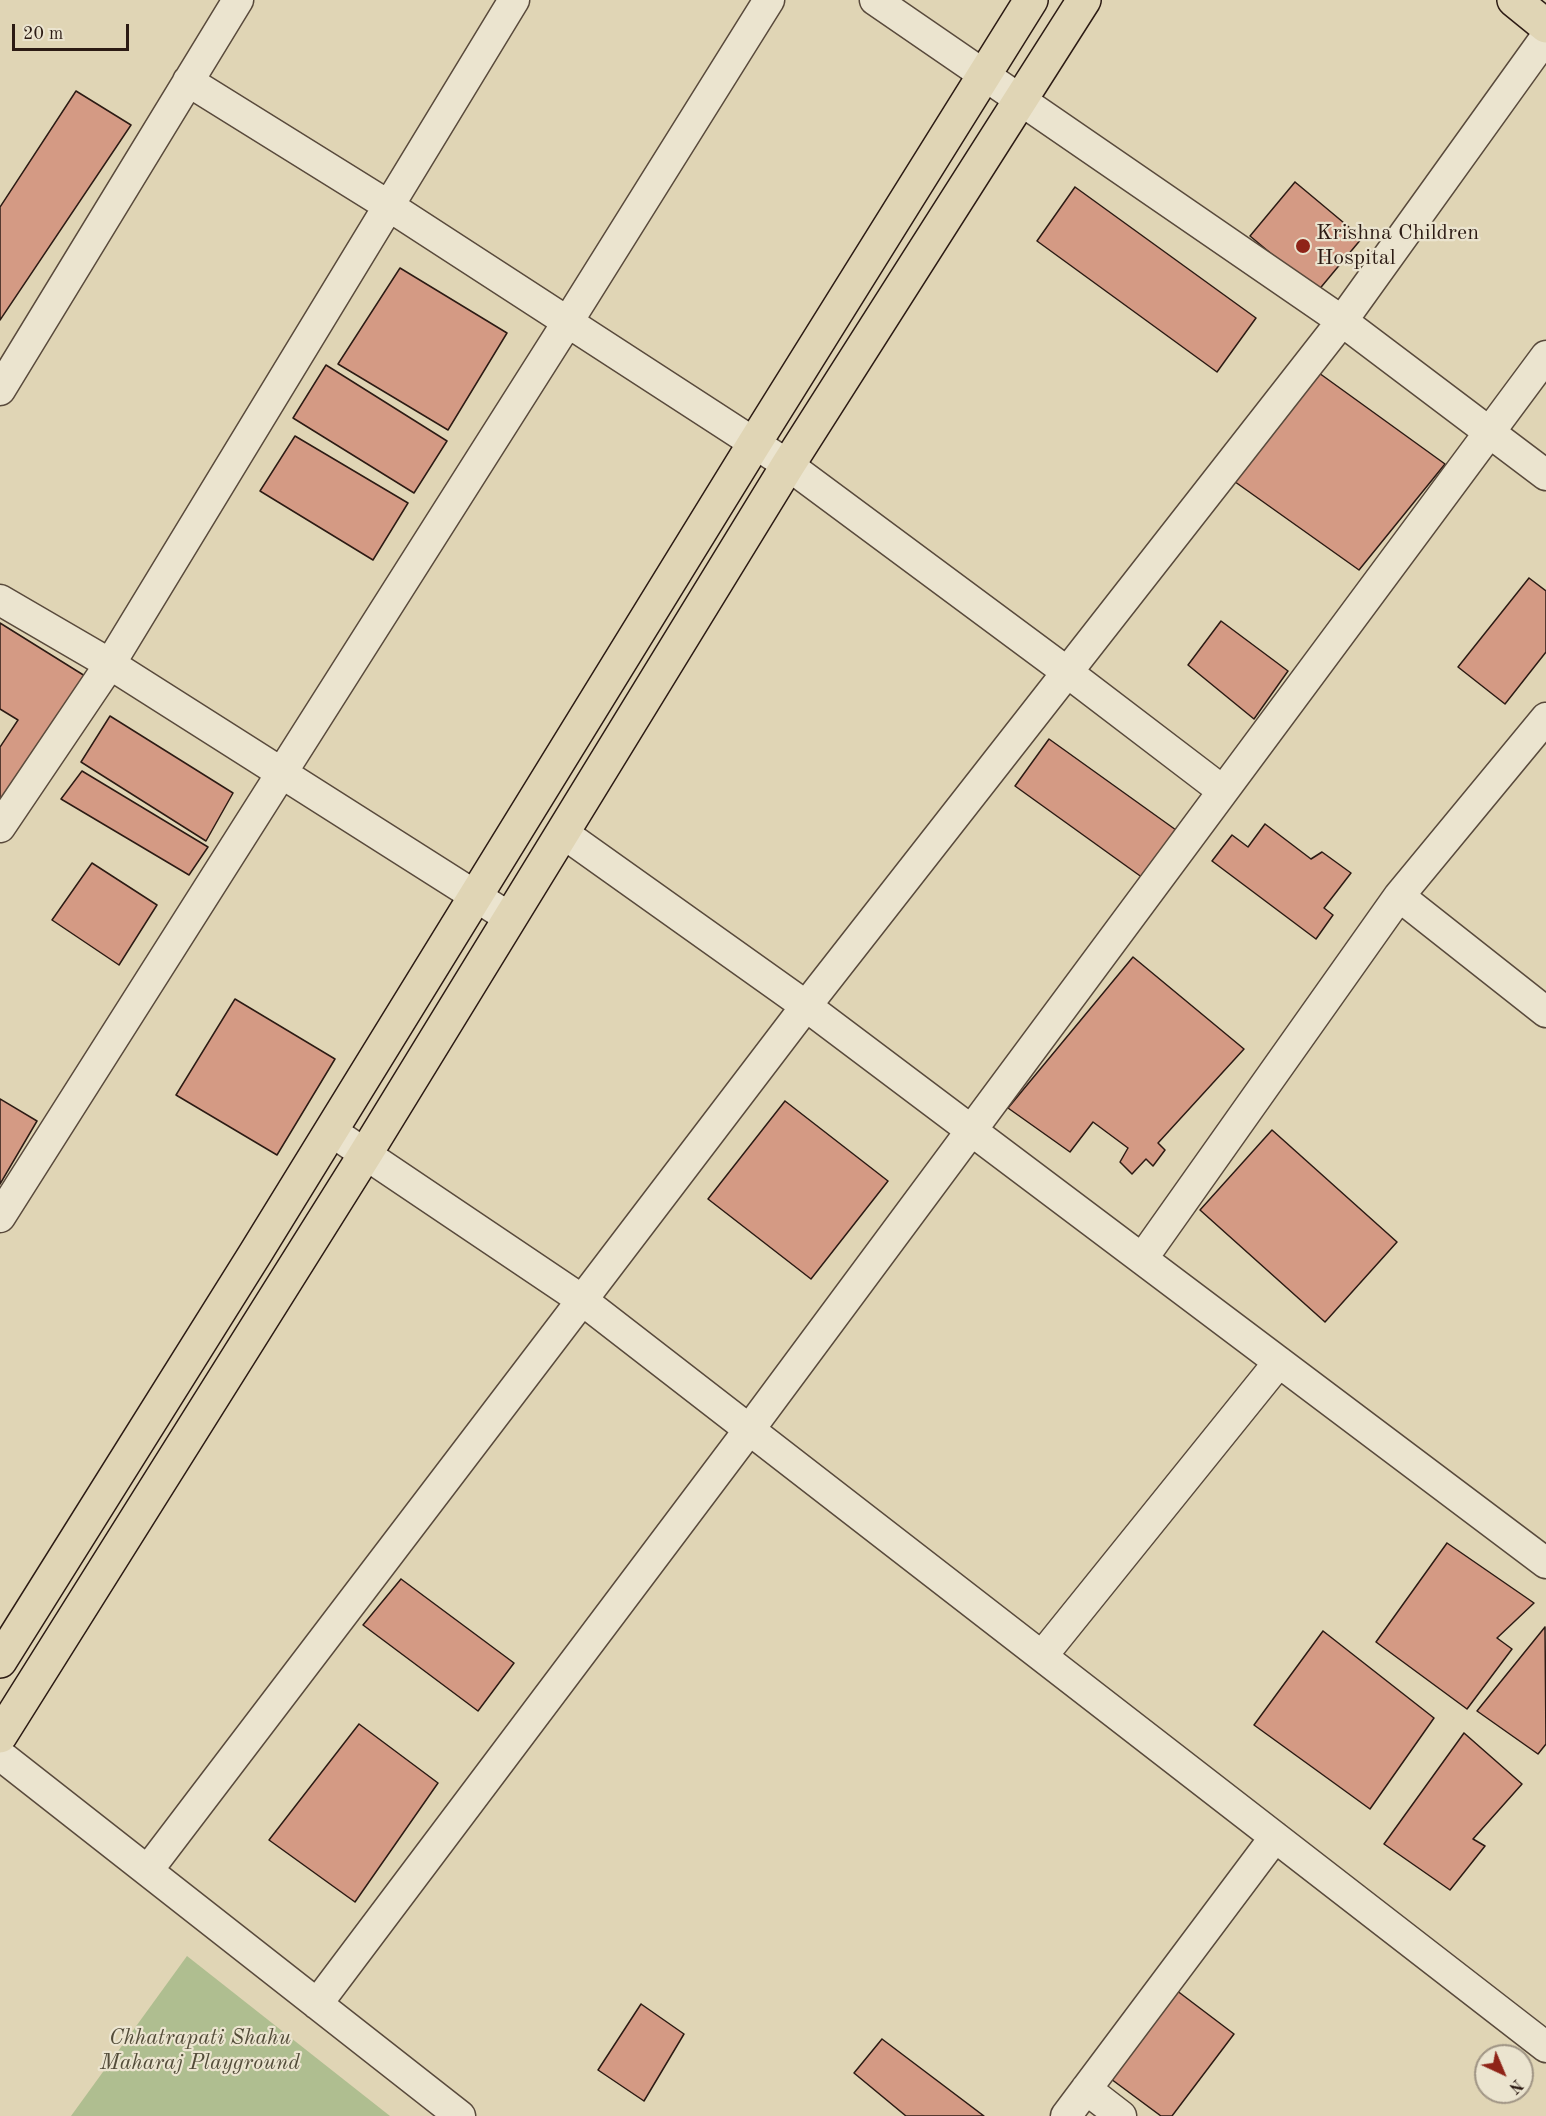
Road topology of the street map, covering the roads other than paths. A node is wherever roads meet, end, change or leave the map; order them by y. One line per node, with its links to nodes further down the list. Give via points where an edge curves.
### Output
1 (238, 0): 11 (street)
2 (514, 0): 13 (street)
3 (769, 0): 15 (street)
4 (875, 0): 10 (street)
5 (1031, 0): 10 (main road)
6 (1084, 0): 12 (main road)
7 (1514, 0): 8 (main road)
8 (1546, 26)
9 (1546, 37): 14 (street)
10 (984, 76): 12 (street); 19 (main road)
11 (188, 81): 13 (street); 17 (street)
12 (1020, 100): 14 (street); 20 (main road)
13 (389, 206): 15 (street); 23 (street)
14 (1342, 321): 18 (street); 24 (street)
15 (567, 323): 19 (street); 26 (street)
16 (1546, 356): 18 (street)
17 (0, 390)
18 (1489, 432): 21 (street); 27 (street)
19 (754, 444): 20 (street); 31 (main road)
20 (788, 465): 24 (street); 29 (main road)
21 (1546, 475)
22 (0, 600): 23 (street)
23 (110, 663): 26 (street); 28 (street)
24 (1067, 672): 27 (street); 33 (street)
25 (1546, 718): 30 (street)
26 (283, 772): 31 (street); 38 (street)
27 (1223, 791): 36 (street)
28 (0, 827)
29 (563, 833): 32 (main road); 33 (street)
30 (1399, 896): 34 (street); 39 (street)
31 (477, 897): 32 (street); 35 (main road)
32 (510, 918): 37 (main road)
33 (806, 1006): 36 (street); 40 (street)
34 (1546, 1012)
35 (331, 1131): 37 (street); 45 (main road)
36 (971, 1131): 39 (street); 42 (street)
37 (366, 1153): 40 (street); 46 (main road)
38 (0, 1217)
39 (1142, 1259): 41 (street)
40 (582, 1300): 42 (street); 49 (street)
41 (1279, 1362): 43 (street); 44 (street)
42 (749, 1430): 44 (street); 50 (street)
43 (1546, 1563)
44 (1042, 1656): 48 (street)
45 (0, 1661)
46 (0, 1736)
47 (0, 1755): 49 (street)
48 (1275, 1837): 51 (street); 52 (street)
49 (147, 1870): 50 (street)
50 (317, 2004): 53 (street)
51 (1546, 2047)
52 (1086, 2089): 54 (street); 55 (street)
53 (460, 2116)
54 (1066, 2116)
55 (1120, 2116)

